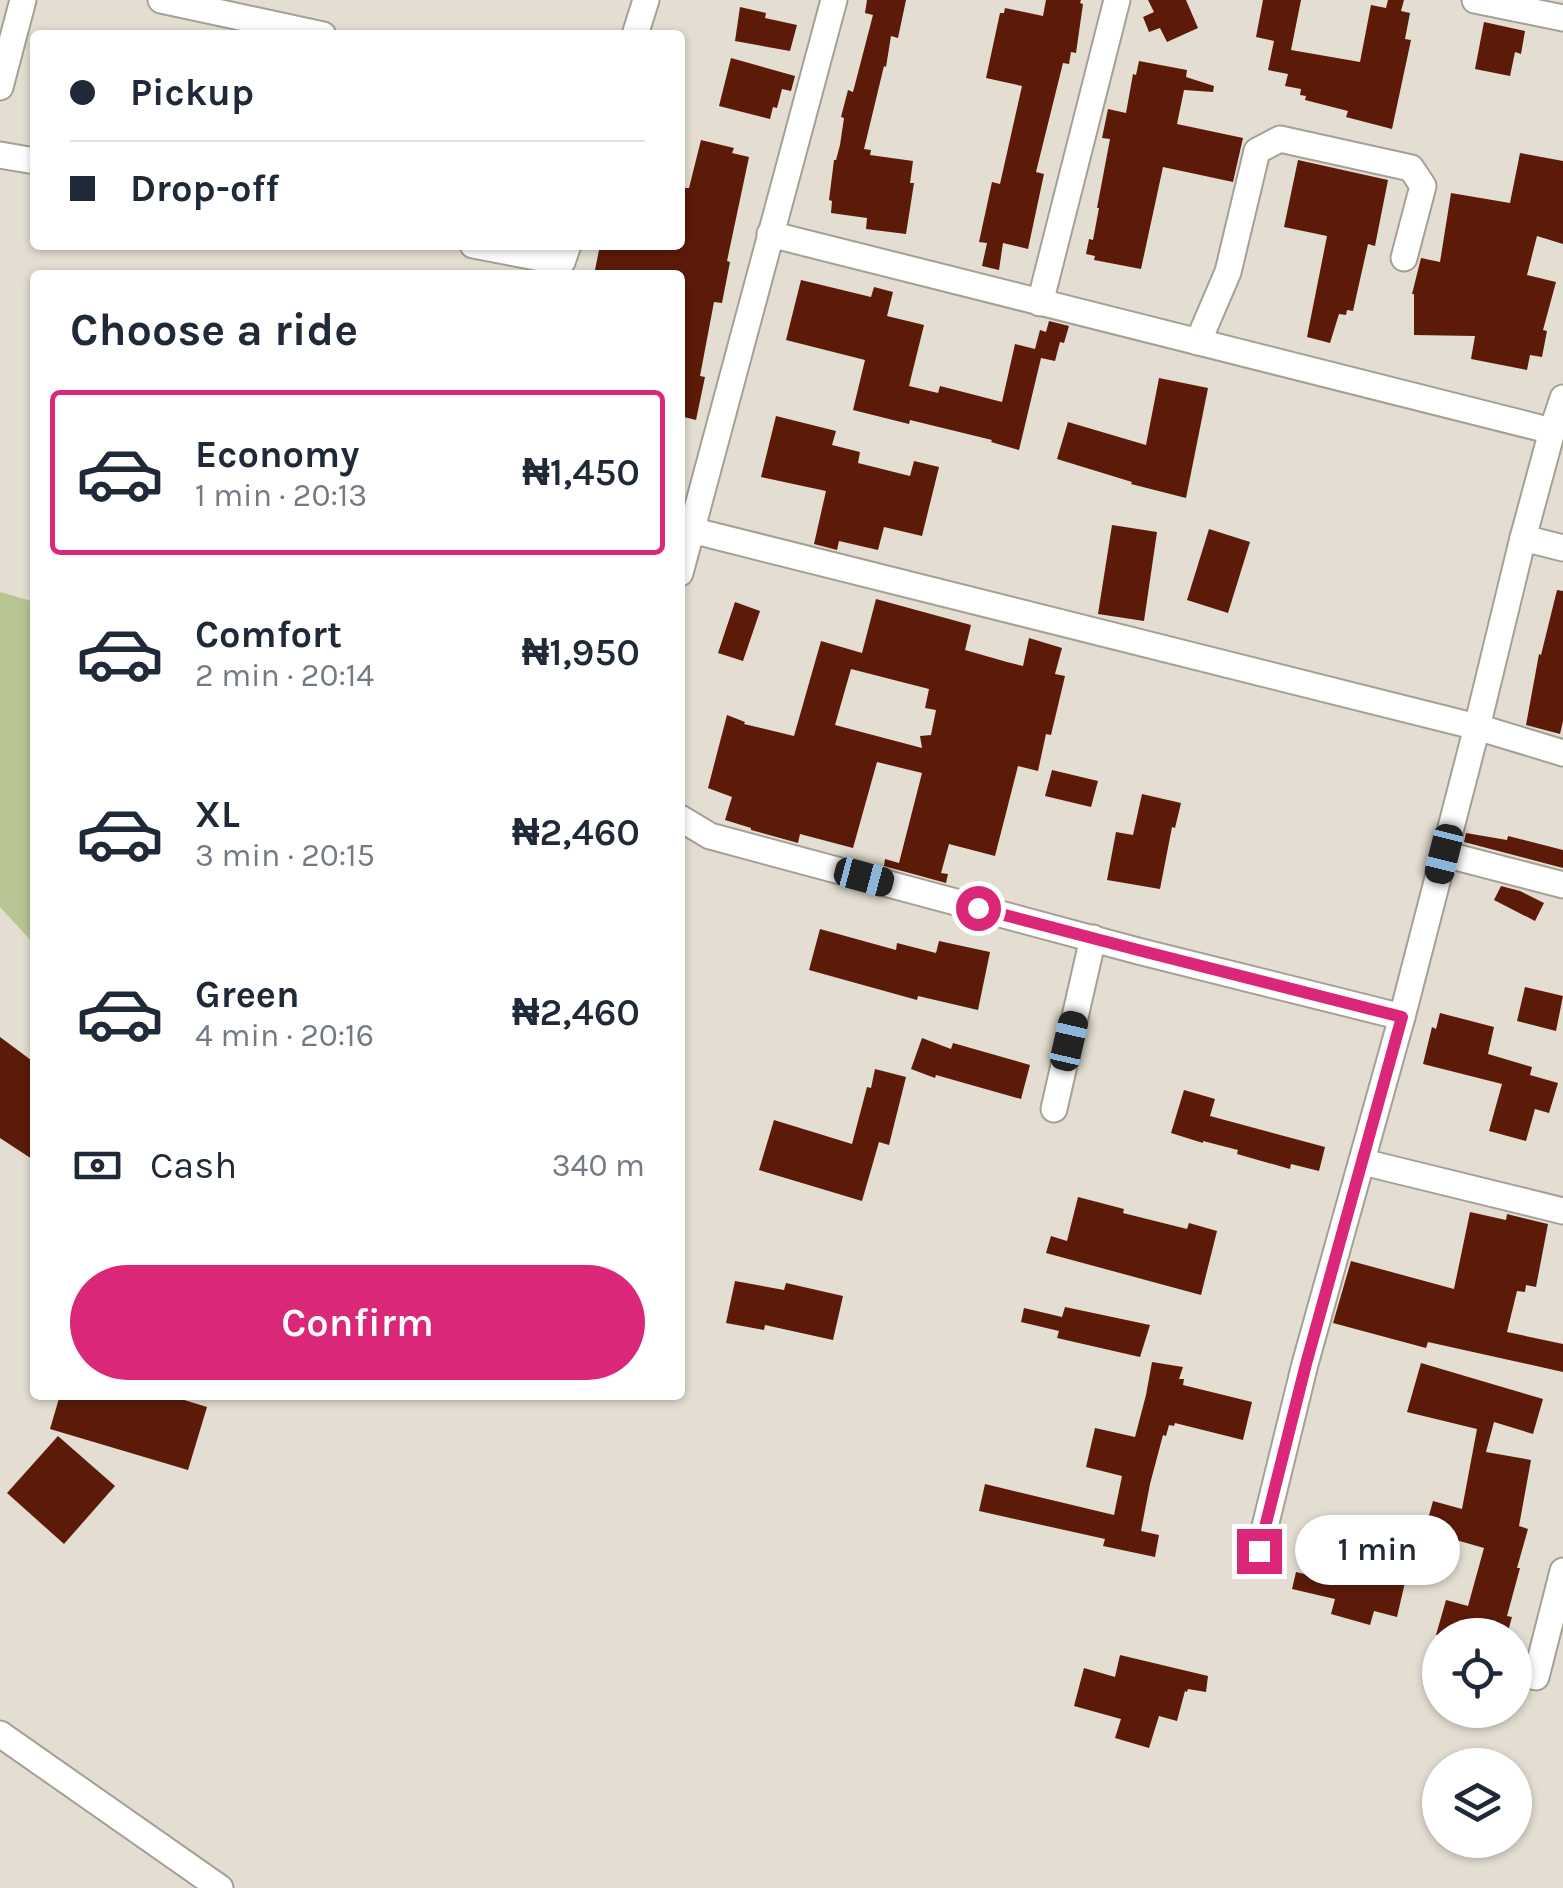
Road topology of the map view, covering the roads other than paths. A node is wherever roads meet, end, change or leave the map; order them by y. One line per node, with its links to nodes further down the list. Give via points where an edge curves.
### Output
1 (23, 0): 10 (street)
2 (161, 0): 8 (street)
3 (646, 0): 9 (street)
4 (834, 0): 13 (street)
5 (1117, 0): 17 (street)
6 (1476, 0): 7 (street)
7 (1563, 18)
8 (301, 30)
9 (636, 30)
10 (0, 87)
11 (0, 154): 12 (street)
12 (30, 160)
13 (770, 234): 17 (street); 21 (street)
14 (499, 250): 15 (street, via 562,262)
15 (566, 250)
16 (1404, 258): 18 (street, via 1423,186 1411,168 1280,138 1257,151 1228,272)
17 (1040, 303): 18 (street)
18 (1198, 342): 20 (street)
19 (1563, 398): 20 (street)
20 (1552, 430): 22 (street)
21 (692, 530): 24 (street); 25 (street)
22 (1523, 538): 23 (street); 25 (street)
23 (1563, 548)
24 (685, 554)
25 (1477, 727): 26 (street); 28 (street)
26 (1563, 753)
27 (685, 821): 30 (street, via 710,836)
28 (1444, 854): 29 (street); 31 (street)
29 (1563, 884)
30 (1093, 938): 31 (street); 32 (street)
31 (1402, 1017): 33 (street)
32 (1054, 1109)
33 (1363, 1162): 34 (street); 35 (street)
34 (1563, 1211)
35 (1259, 1551)
36 (1563, 1571): 37 (street)
37 (1536, 1677)
38 (0, 1734): 39 (street)
39 (220, 1888)

